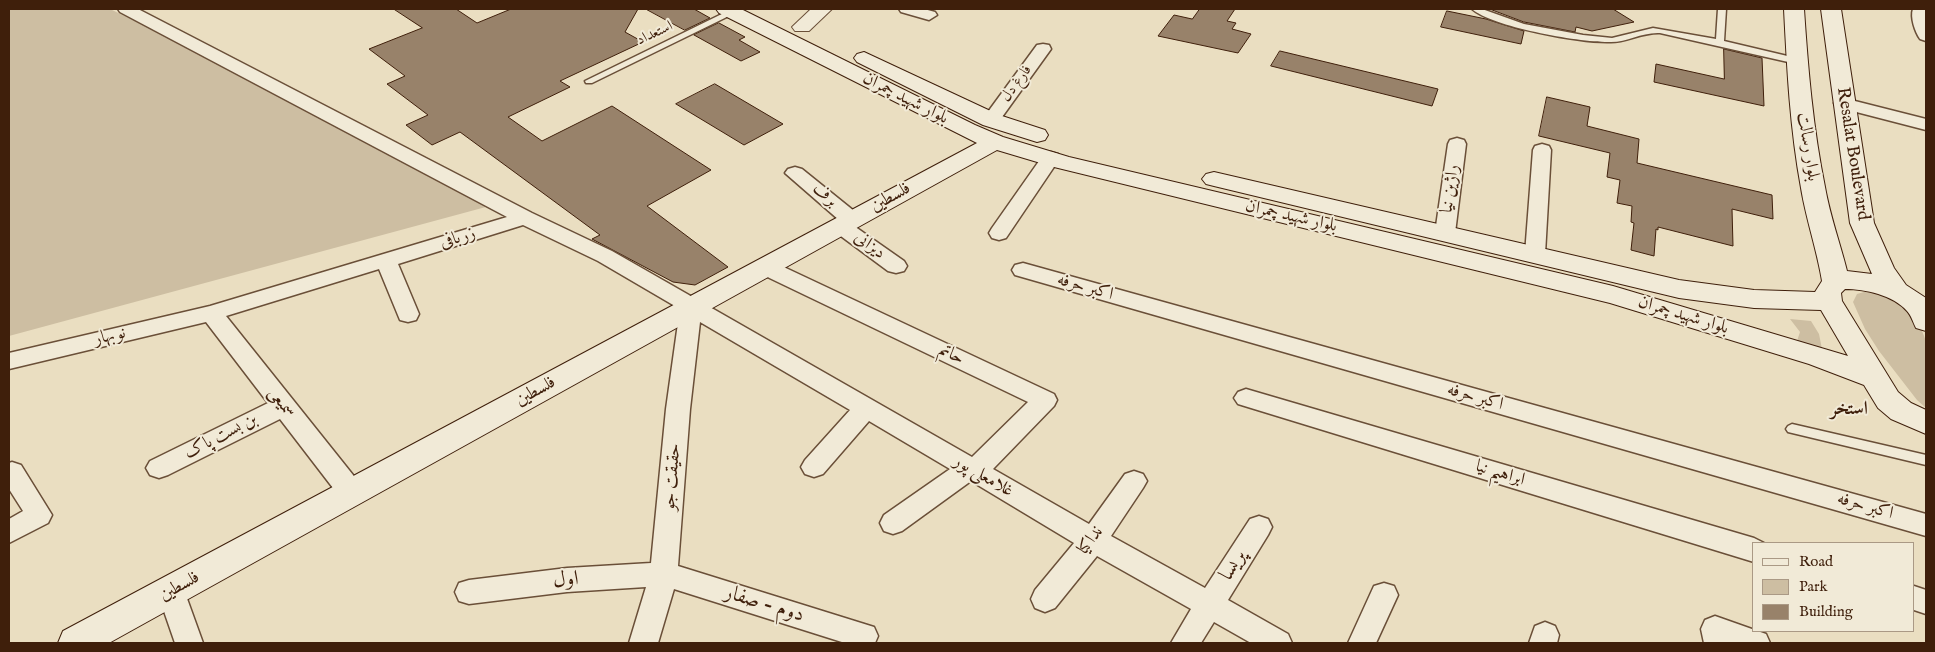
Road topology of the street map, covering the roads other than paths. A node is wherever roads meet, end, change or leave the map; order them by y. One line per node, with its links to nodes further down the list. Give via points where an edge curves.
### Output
1 (126, 9): 26 (street)
2 (765, 9): 12 (main road, بلوار شهید چمران)
3 (822, 9): 12 (main road)
4 (907, 9): 11 (street)
5 (1476, 9): 14 (lane, via 1499,19 1585,39 1616,40 1634,32 1659,31)
6 (1722, 9): 14 (lane)
7 (1794, 9): 16 (main road, بلوار رسالت)
8 (1831, 9): 16 (main road, Resalat Boulevard)
9 (730, 11): 12 (main road, بلوار شهید چمران); 17 (lane, استعداد)
10 (1922, 13): 13 (street)
11 (929, 15)
12 (792, 32): 20 (main road, بلوار شهید چمران, via 967,130)
13 (1926, 36)
14 (1720, 44): 16 (lane)
15 (1044, 49): 20 (street, فارغ دل)
16 (1818, 66): 18 (main road, Resalat Boulevard); 25 (main road, بلوار رسالت, via 1803,126)
17 (589, 81)
18 (1843, 103): 19 (street); 28 (main road, Resalat Boulevard)
19 (1926, 125)
20 (993, 131): 23 (main road, بلوار شهید چمران); 27 (main road, فلسطین); 30 (main road, بلوار شهید چمران, via 1091,150)
21 (1457, 144): 30 (street, راژین نیا)
22 (1542, 150): 31 (street)
23 (1051, 158): 29 (street); 43 (main road, بلوار شهید چمران, via 1613,295)
24 (795, 173): 27 (street, برف)
25 (1818, 214): 28 (main road, via 1836,226 1858,227); 36 (main road, بلوار رسالت, via 1833,261)
26 (525, 218): 32 (street, زربافی); 39 (street, via 605,256)
27 (846, 223): 33 (street, دیزانی); 34 (main road, فلسطین)
28 (1862, 223): 37 (main road, Resalat Boulevard, via 1882,269)
29 (999, 233)
30 (1445, 233): 31 (main road, بلوار شهید چمران)
31 (1535, 254): 38 (main road, بلوار شهید چمران, via 1680,289)
32 (386, 261): 40 (street, زربافی); 41 (street)
33 (896, 266)
34 (766, 267): 39 (main road, فلسطین); 54 (street, حاتم, via 1045,400)
35 (1023, 270): 59 (street, اکبر حرفه)
36 (1832, 292): 37 (main road, بلوار شهید چمران, via 1852,280 1874,283); 38 (main road, بلوار شهید چمران, via 1793,302); 45 (main road)
37 (1897, 292): 42 (main road, via 1916,304)
38 (1742, 300): 43 (main road, via 1760,306 1774,316 1781,327 1776,336)
39 (690, 308): 48 (street, غلامعلی پور); 57 (main road, فلسطین); 64 (street, حقیقت جو)
40 (211, 313): 44 (street, نوبهار); 47 (street, سمیعی)
41 (408, 314)
42 (1926, 321)
43 (1762, 340): 45 (main road, بلوار شهید چمران)
44 (9, 361)
45 (1874, 377): 49 (main road, via 1888,400)
46 (1246, 398): 63 (street, ابراهیم نیا)
47 (284, 406): 53 (street, بن بست پاک); 57 (street, سمیعی)
48 (865, 409): 52 (street); 54 (street, غلامعلی پور)
49 (1923, 426)
50 (1792, 429): 51 (lane)
51 (1926, 460)
52 (814, 466)
53 (159, 468)
54 (972, 470): 58 (street); 62 (street, غلامعلی پور)
55 (12, 472): 61 (street, via 40,515)
56 (1134, 481): 62 (street, نداکیا)
57 (352, 493): 65 (main road, فلسطین)
58 (893, 523)
59 (1926, 525)
60 (1259, 527): 69 (street, پریسا)
61 (9, 532)
62 (1093, 540): 68 (street, نداکیا); 69 (street, غلامعلی پور)
63 (1752, 549)
64 (664, 574): 66 (street, اول, via 567,580); 70 (street, دوم - صفار); 73 (street, حقیقت جو)
65 (172, 591): 71 (main road, فلسطین); 72 (street)
66 (469, 592)
67 (1384, 595): 76 (street)
68 (1045, 599)
69 (1209, 606): 74 (street, پریسا); 75 (street, غلامعلی پور)
70 (863, 640)
71 (76, 643)
72 (189, 643)
73 (644, 643)
74 (1185, 643)
75 (1278, 643)
76 (1362, 643)
77 (1718, 643): 78 (street, via 1715,629)
78 (1756, 643)

